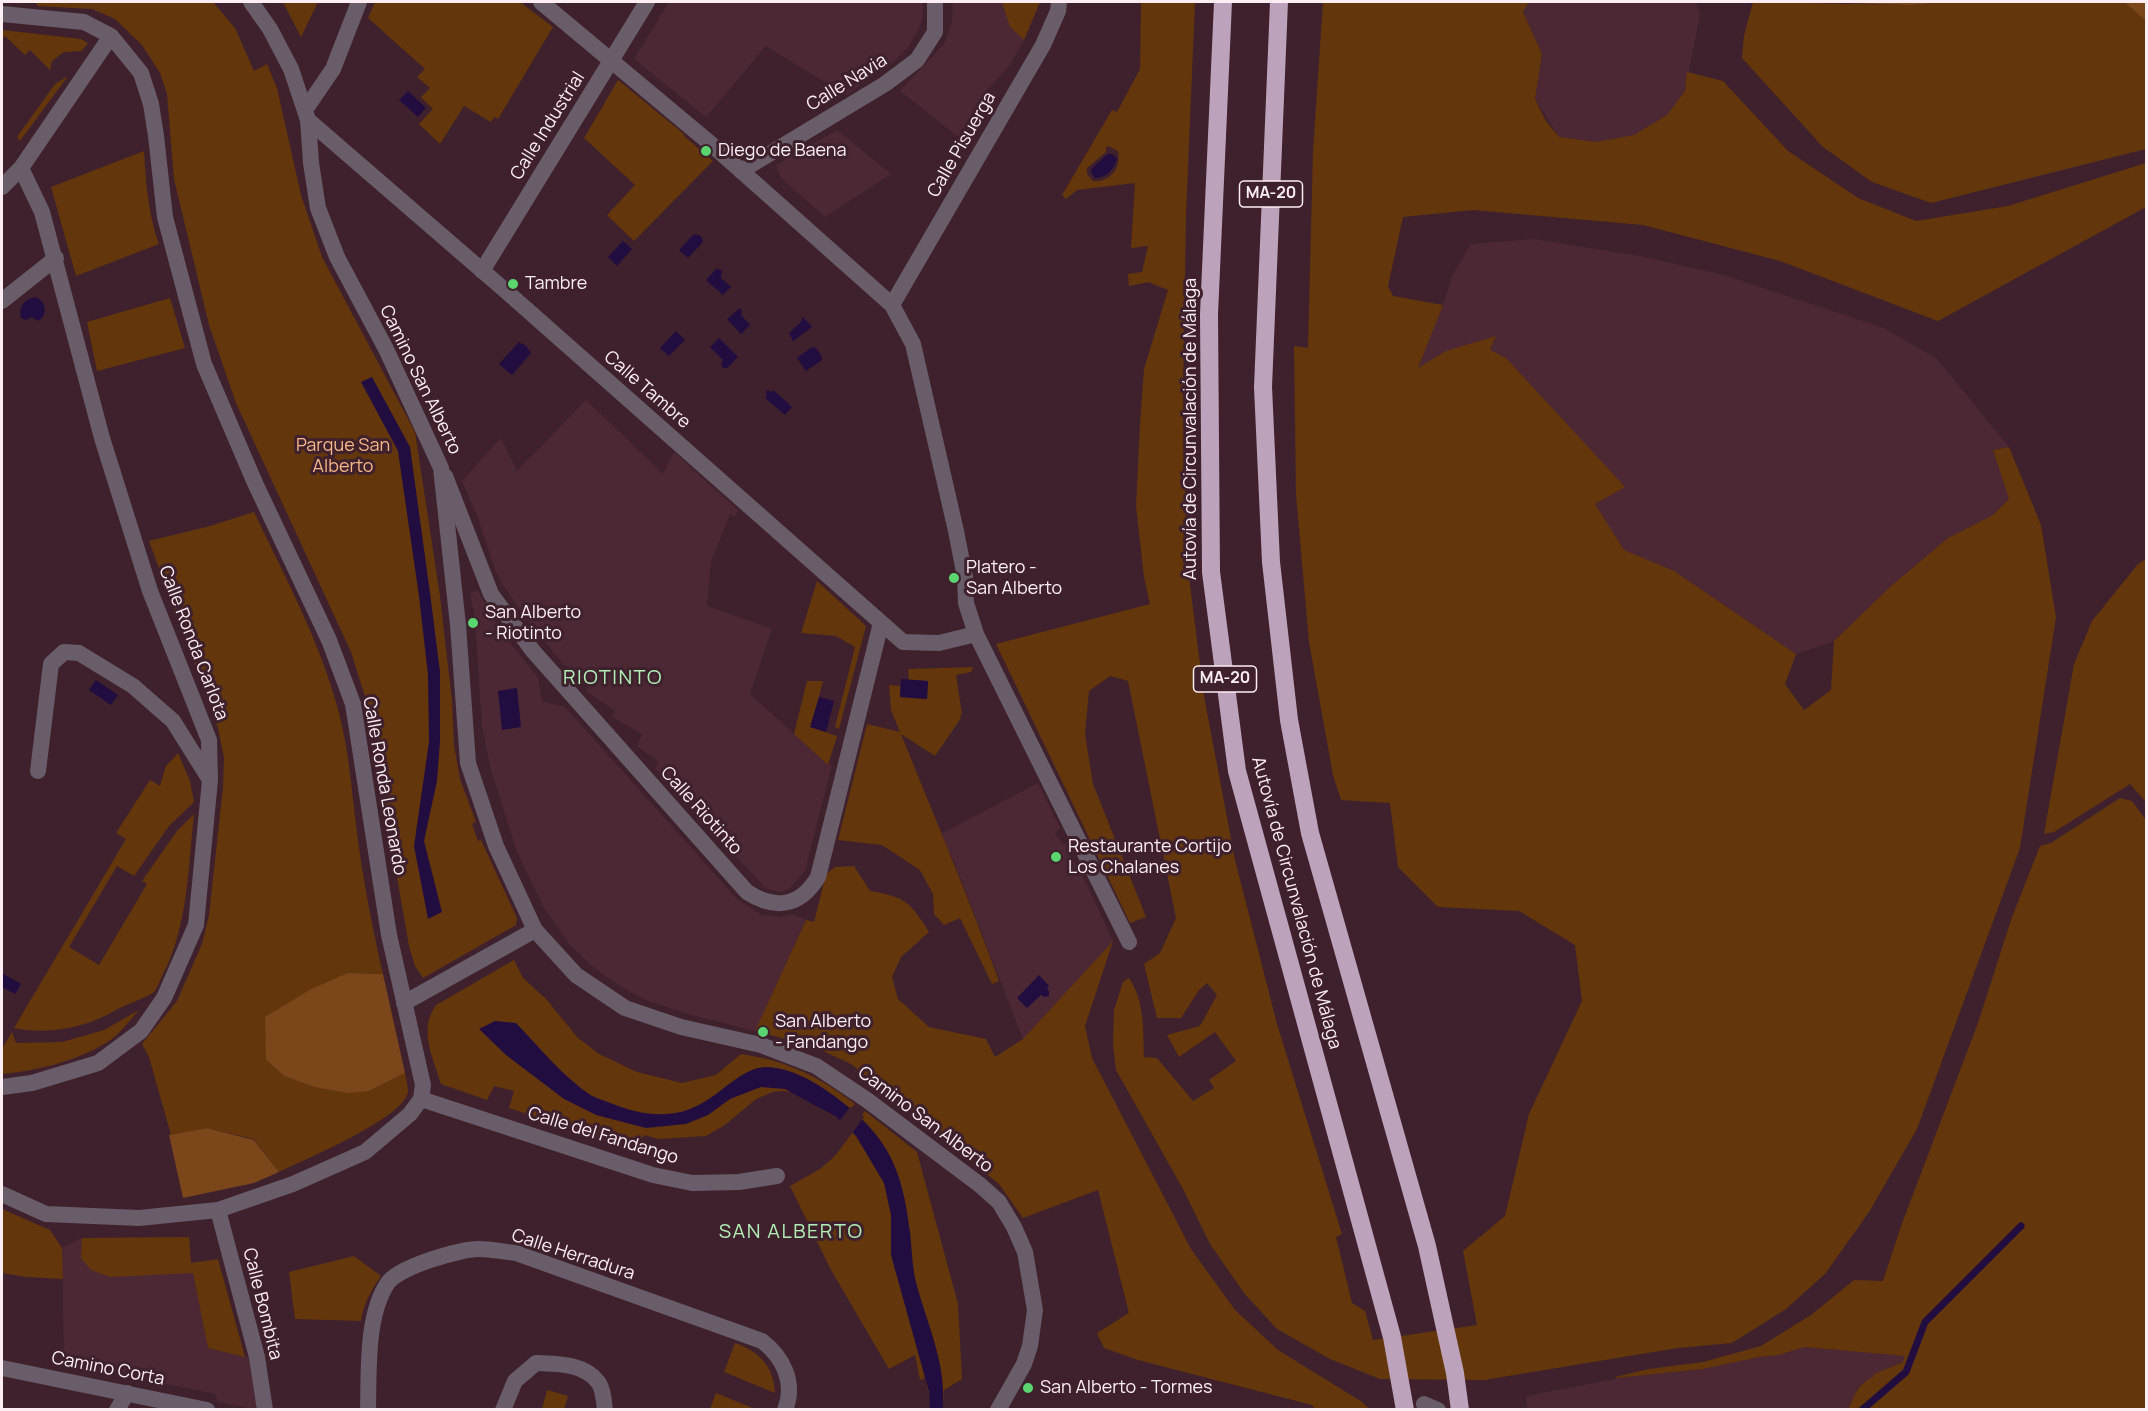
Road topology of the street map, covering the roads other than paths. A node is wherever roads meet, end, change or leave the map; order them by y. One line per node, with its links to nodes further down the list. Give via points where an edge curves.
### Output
1 (251, 2): 12 (street, Camino San Alberto, via 291,69)
2 (359, 2): 12 (street, via 333,69)
3 (541, 2): 11 (street)
4 (647, 2): 11 (street, Calle Industrial)
5 (935, 2): 14 (street, Calle Navia, via 935,32 917,60 885,84)
6 (1059, 2): 19 (street, Calle Pisuerga, via 1043,45)
7 (1223, 2): 43 (highway, Autovía de Circunvalación de Málaga / MA-20, via 1209,314 1211,572 1238,771 1392,1337)
8 (1279, 2): 44 (highway, Autovía de Circunvalación de Málaga / MA-20, via 1263,387 1271,562 1289,720 1310,832 1426,1246)
9 (2, 15): 10 (street, Calle Ronda Leonardo, via 84,22)
10 (111, 36): 13 (street); 27 (street, Calle Ronda Leonardo, via 141,73 151,104 165,217 204,364 329,640 353,704 389,935)
11 (612, 60): 14 (street); 17 (street, Calle Industrial)
12 (306, 115): 17 (street, Calle Tambre); 20 (street, Camino San Alberto, via 318,208 337,257 386,349)
13 (21, 168): 15 (street); 16 (street, Calle Ronda Carlota, via 42,212)
14 (741, 171): 19 (street)
15 (2, 187)
16 (56, 258): 18 (street); 24 (street, Calle Ronda Carlota, via 102,438 150,591 209,740)
17 (482, 271): 21 (street, Calle Tambre)
18 (2, 301)
19 (891, 305): 22 (street, via 913,344 956,531 966,603)
20 (441, 468): 21 (street, Calle Riotinto, via 491,594 533,651 747,892 762,901 776,904 796,900 809,891 818,877); 25 (street, Camino San Alberto, via 468,763 496,846)
21 (881, 623): 22 (street, Calle Tambre, via 903,642 939,643)
22 (976, 633): 26 (street)
23 (38, 771): 24 (street, via 51,664 64,652 79,652 133,686 173,721)
24 (210, 780): 28 (street, Calle Ronda Carlota, via 196,925 164,998 141,1031 98,1063 32,1083)
25 (535, 930): 27 (street); 42 (street, Camino San Alberto, via 576,975 625,1008 681,1027 761,1045 816,1066 867,1100 999,1202 1025,1252 1035,1310 1024,1364)
26 (1129, 942)
27 (404, 1003): 29 (street, Calle Ronda Leonardo, via 423,1085)
28 (2, 1087)
29 (422, 1099): 30 (street, Calle del Fandango, via 653,1175 692,1183); 32 (street, via 365,1152 293,1184)
30 (777, 1176)
31 (2, 1194): 32 (street, via 46,1214 139,1218)
32 (218, 1210): 37 (street, Calle Bombita, via 257,1357)
33 (2, 1368): 34 (street, Camino Corta)
34 (127, 1393): 35 (street, Camino Corta); 36 (street)
35 (196, 1408)
36 (117, 1410)
37 (265, 1410)
38 (368, 1410): 41 (street, Calle Herradura, via 375,1311 388,1281 424,1260 478,1249 516,1253 762,1341 784,1364 789,1384)
39 (503, 1410): 40 (street, via 515,1381 536,1363 566,1364 583,1370 599,1382)
40 (605, 1410)
41 (785, 1410)
42 (998, 1410)
43 (1405, 1410)
44 (1460, 1410)

